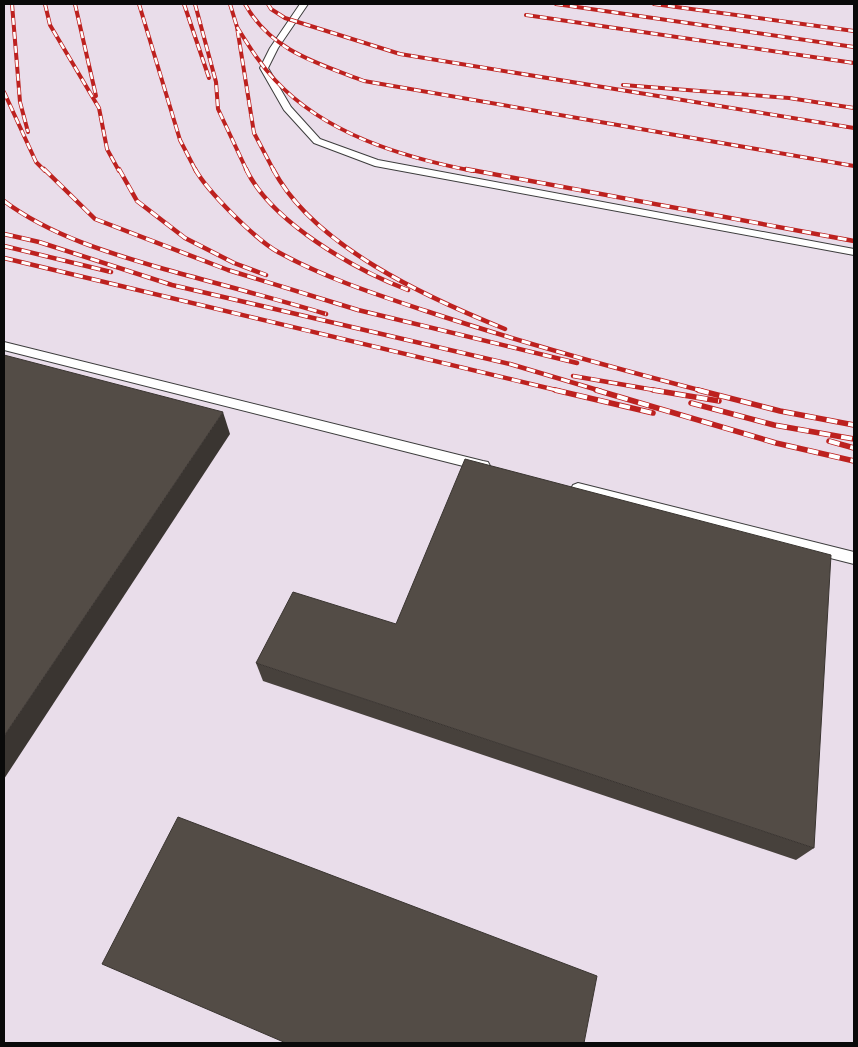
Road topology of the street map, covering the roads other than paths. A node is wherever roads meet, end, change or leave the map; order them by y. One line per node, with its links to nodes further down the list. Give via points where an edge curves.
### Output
1 (304, 4): 2 (lane, via 264,68 287,108 317,140 375,163)
2 (854, 252)
3 (4, 346): 4 (lane)
4 (501, 470)
5 (568, 487): 6 (lane)
6 (854, 558)

